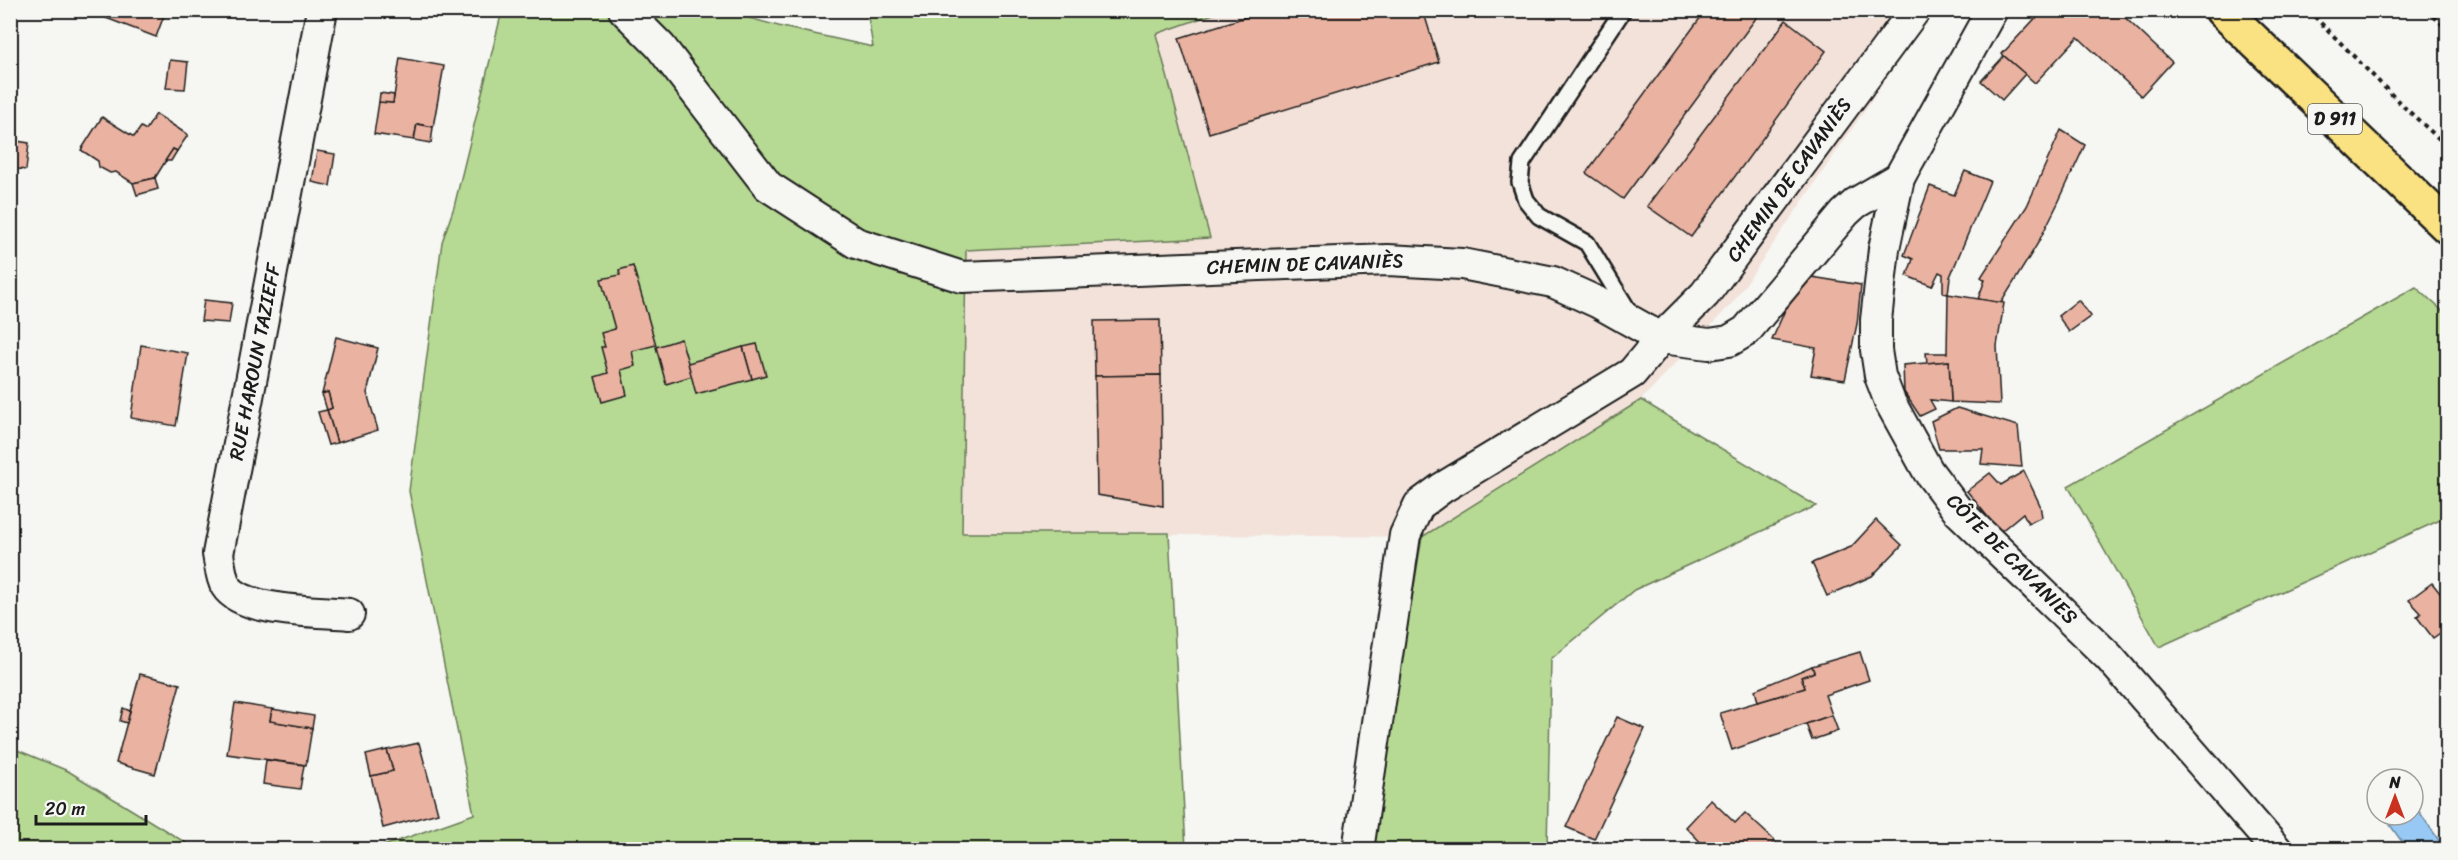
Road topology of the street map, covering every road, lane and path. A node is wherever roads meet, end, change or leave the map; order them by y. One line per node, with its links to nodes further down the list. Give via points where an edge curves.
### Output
1 (322, 10): 14 (street, RUE HAROUN TAZIEFF, via 218,554 225,585 236,597 262,605)
2 (624, 10): 13 (street, CHEMIN DE CAVANIÈS, via 660,46 768,186 856,243 962,277 1388,260 1462,264 1553,282)
3 (1623, 10): 13 (lane, via 1522,163 1520,182 1526,200 1539,216 1587,243)
4 (1915, 10): 13 (street, CHEMIN DE CAVANIÈS, via 1705,294)
5 (1992, 10): 11 (street)
6 (2222, 10): 12 (main road, D 911)
7 (2308, 10): 10 (path)
8 (2427, 10): 9 (path)
9 (2448, 30)
10 (2448, 147)
11 (1899, 178): 13 (street, via 1845,213 1746,331 1729,341 1709,344); 16 (street, CÔTE DE CAVANIES, via 1884,249 1876,350 1880,376 1894,410 1928,471 1958,511 2109,657)
12 (2448, 227)
13 (1649, 331): 15 (street, via 1632,373 1419,505 1405,535)
14 (350, 614)
15 (1358, 849)
16 (2277, 849)

